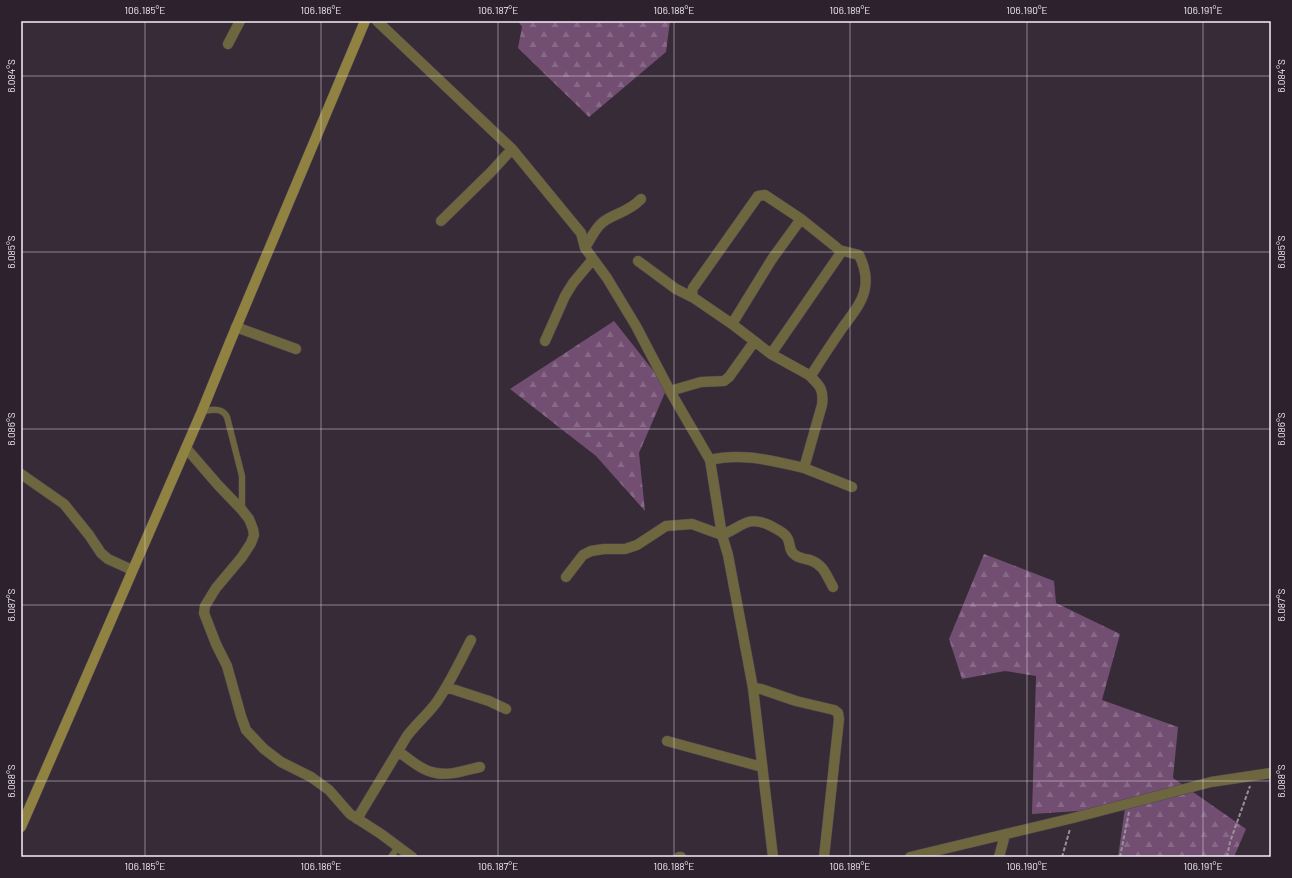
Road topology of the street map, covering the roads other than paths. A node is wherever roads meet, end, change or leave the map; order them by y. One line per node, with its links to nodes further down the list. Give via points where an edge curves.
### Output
1 (240, 21): 4 (street)
2 (365, 21): 15 (main road)
3 (377, 21): 5 (street)
4 (228, 44)
5 (512, 149): 8 (street); 9 (street, via 581,233)
6 (641, 199): 9 (street, via 635,205 602,222)
7 (801, 219): 10 (street); 13 (street, via 765,195 758,196 693,288); 14 (street, via 772,259)
8 (441, 221)
9 (585, 248): 11 (street)
10 (839, 250): 19 (street, via 840,254); 20 (street, via 859,255 863,262 865,287 856,307)
11 (593, 259): 16 (street, via 565,296); 21 (street, via 636,326)
12 (638, 261): 13 (street, via 676,289)
13 (694, 298): 14 (street)
14 (732, 324): 17 (street)
15 (236, 327): 18 (street); 22 (main road)
16 (545, 341)
17 (754, 342): 19 (street); 21 (street, via 724,381 701,382)
18 (296, 349)
19 (771, 354): 20 (street)
20 (809, 375): 25 (street, via 821,387 823,395)
21 (670, 391): 24 (street)
22 (202, 411): 23 (main road); 28 (lane, via 221,410 227,417 242,476)
23 (185, 451): 28 (street); 30 (main road)
24 (710, 460): 25 (street, via 724,457 761,458); 29 (street)
25 (804, 468): 27 (street)
26 (21, 474): 30 (street, via 64,504 101,553)
27 (852, 487)
28 (242, 510): 42 (street, via 250,519 253,539 242,557 216,588 205,606 204,613 229,671 246,730 281,762 311,777 328,790)
29 (722, 535): 31 (street, via 692,524 666,526 631,548 604,549 583,555); 32 (street, via 751,520 766,523 788,537 795,556 823,567); 35 (street)
30 (132, 570): 43 (main road)
31 (566, 577)
32 (833, 587)
33 (472, 640): 34 (street)
34 (446, 687): 36 (street); 38 (street, via 427,714 413,727)
35 (753, 688): 40 (street); 49 (street, via 838,713)
36 (506, 709)
37 (667, 741): 40 (street)
38 (398, 751): 39 (street, via 421,767 436,773 461,772); 42 (street)
39 (480, 767)
40 (762, 767): 48 (street)
41 (1271, 773): 44 (street, via 1211,782)
42 (357, 819): 45 (street)
43 (21, 827)
44 (1005, 835): 50 (street); 51 (street)
45 (398, 847): 46 (lane); 47 (street)
46 (391, 857)
47 (412, 857)
48 (772, 857)
49 (824, 857)
50 (915, 857)
51 (999, 857)

